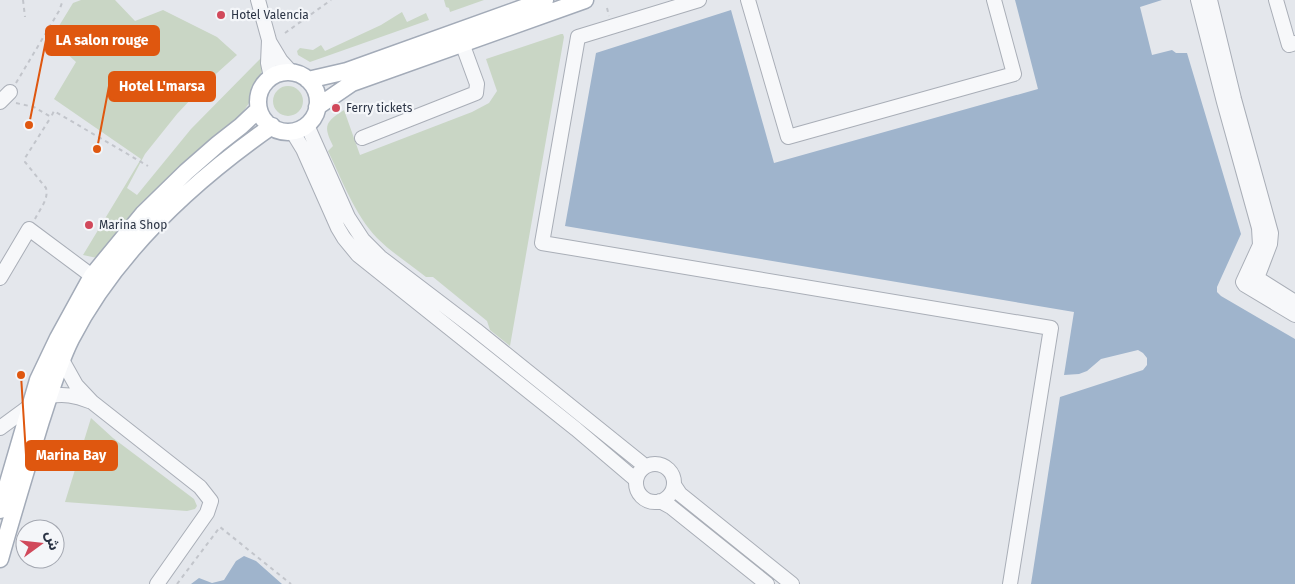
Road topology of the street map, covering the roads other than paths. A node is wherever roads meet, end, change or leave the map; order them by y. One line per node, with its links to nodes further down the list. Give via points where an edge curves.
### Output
1 (258, 0): 10 (street)
2 (545, 0): 15 (main road, via 347,71)
3 (584, 0): 11 (main road)
4 (699, 0): 40 (street, via 578,37 542,243 1051,328)
5 (748, 0): 6 (street, via 788,137 1014,74)
6 (994, 0)
7 (1198, 0): 23 (street, via 1259,228 1260,245)
8 (1210, 0): 23 (street, via 1271,233 1270,244)
9 (1276, 0): 12 (street, via 1288,45)
10 (269, 40): 13 (street); 14 (street)
11 (462, 43): 16 (main road, via 352,83); 20 (street, via 477,84 476,93)
12 (1295, 43)
13 (291, 72): 14 (main road); 15 (main road)
14 (271, 77): 17 (main road, via 260,91)
15 (308, 80): 16 (main road, via 317,95)
16 (317, 107): 19 (main road, via 314,117)
17 (260, 109): 18 (main road); 21 (main road, via 186,172 143,214)
18 (272, 126): 19 (main road, via 282,131); 26 (main road, via 209,173 137,242 90,307)
19 (299, 128): 31 (street, via 354,229 372,249); 32 (street, via 303,149 338,228 358,255)
20 (362, 138)
21 (92, 276): 22 (street, via 29,229); 29 (main road, via 48,358)
22 (0, 278)
23 (1251, 280): 24 (street); 25 (street)
24 (1295, 302)
25 (1295, 315)
26 (62, 360): 27 (main road); 28 (street, via 76,384)
27 (50, 396): 28 (street, via 73,395); 36 (main road)
28 (92, 402): 37 (street, via 200,486 211,501 207,513)
29 (30, 406): 30 (street); 35 (main road)
30 (2, 424)
31 (645, 466): 32 (street); 33 (street, via 665,466)
32 (636, 480): 34 (street, via 640,496)
33 (674, 485): 34 (street, via 669,495); 39 (street, via 680,494)
34 (660, 501): 38 (street)
35 (0, 510)
36 (0, 560)
37 (157, 584)
38 (767, 584)
39 (792, 584)
40 (1010, 584)

